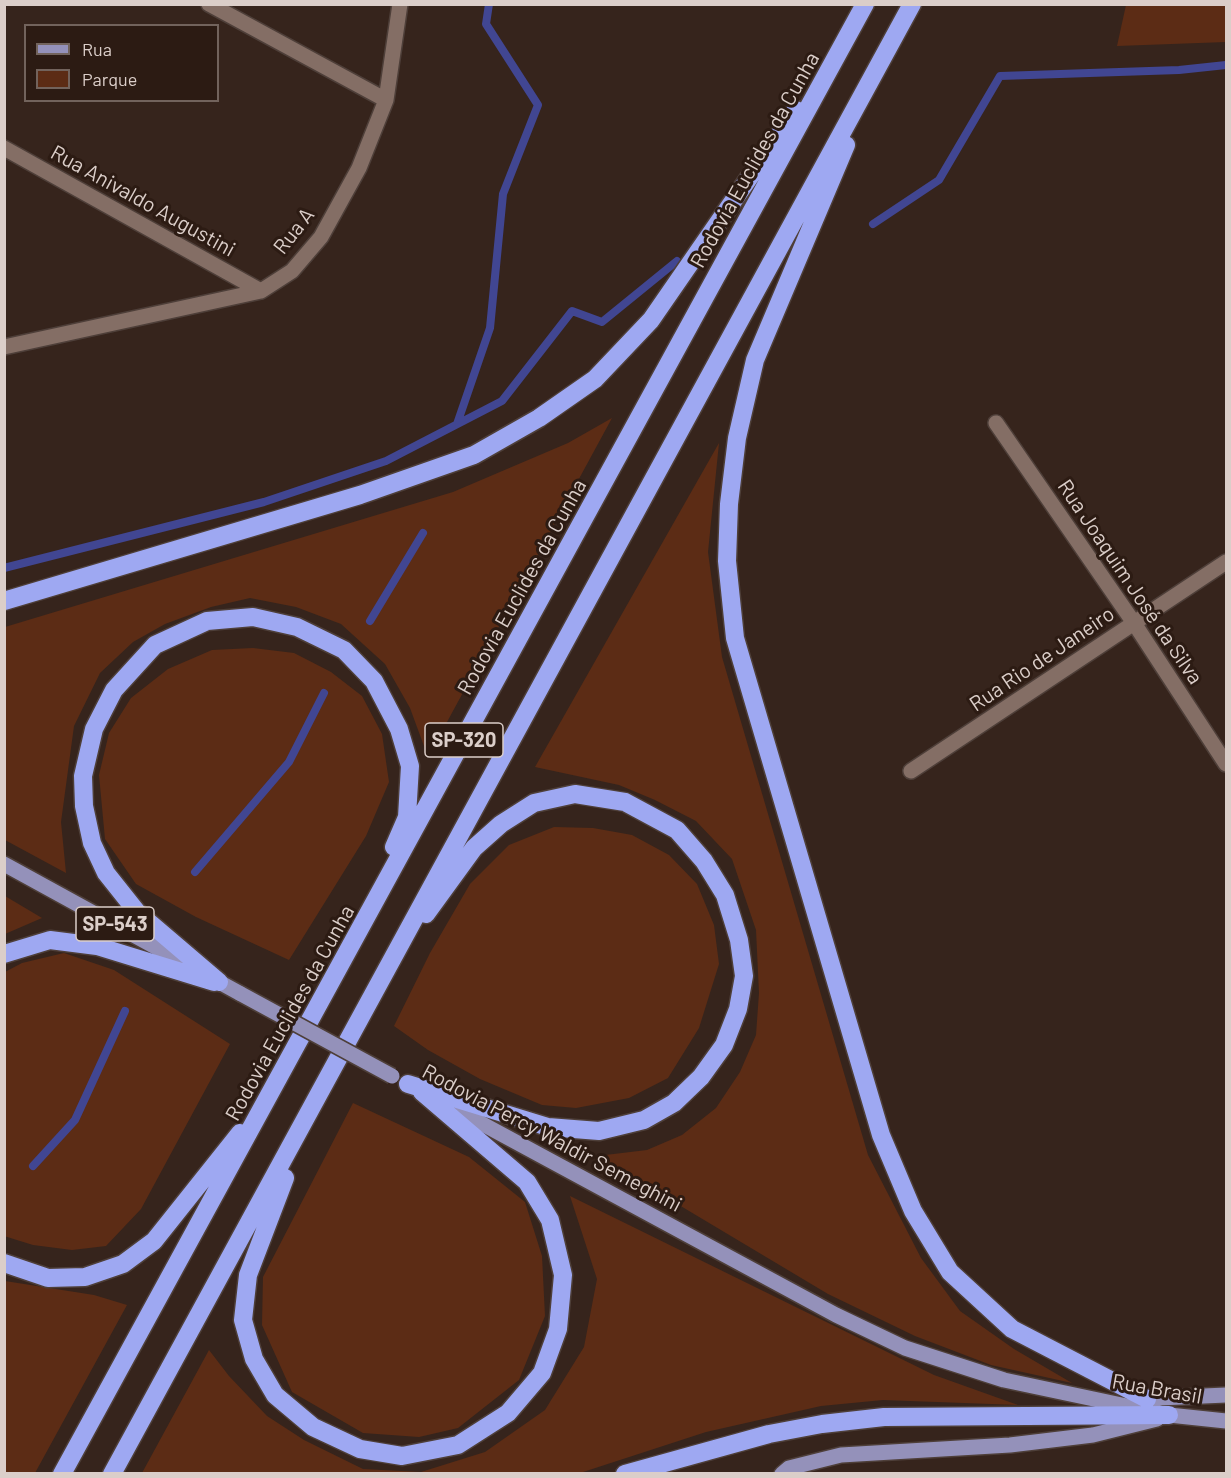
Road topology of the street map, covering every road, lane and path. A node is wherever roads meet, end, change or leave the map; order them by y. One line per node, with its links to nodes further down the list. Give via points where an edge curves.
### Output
1 (209, 4): 7 (street)
2 (400, 4): 7 (street, Rua A)
3 (865, 4): 5 (highway, Rodovia Euclides da Cunha / SP-320)
4 (912, 4): 6 (highway, SP-320)
5 (850, 32): 13 (highway, via 651,320 595,380 474,455 370,491); 18 (highway, Rodovia Euclides da Cunha / SP-320)
6 (888, 47): 20 (highway, SP-320); 27 (highway, via 755,360 737,438 729,504 727,561 735,638 881,1135 913,1211 950,1272 1012,1329)
7 (386, 100): 9 (street, Rua A, via 359,168 321,237 292,271)
8 (4, 148): 9 (street, Rua Anivaldo Augustini)
9 (261, 291): 10 (street, Rua A)
10 (4, 347)
11 (996, 423): 14 (street, Rua Joaquim José da Silva)
12 (1227, 562): 14 (street, Rua Rio de Janeiro)
13 (4, 601)
14 (1134, 623): 15 (street, Rua Joaquim José da Silva); 16 (street, Rua Rio de Janeiro)
15 (1227, 765)
16 (911, 771)
17 (4, 864): 21 (main road, Rodovia Percy Waldir Semeghini / SP-543)
18 (355, 941): 21 (highway, via 407,817 410,766 399,729 374,681 344,650 297,627 252,617 207,621 156,645 114,690 94,729 83,776 84,806 92,843 106,873 137,912); 23 (highway, Rodovia Euclides da Cunha / SP-320)
19 (4, 954): 21 (highway, via 51,940 97,946)
20 (384, 971): 22 (highway, via 474,848 534,803 575,794 625,802 676,830 704,861 725,895 739,940 744,976 738,1009 724,1045 701,1077 674,1103 644,1120 599,1131 548,1127); 24 (highway, SP-320)
21 (222, 984): 22 (main road, Rodovia Percy Waldir Semeghini / SP-543, bridge)
22 (407, 1083): 24 (highway, via 527,1182 550,1220 563,1275 558,1329 542,1372 508,1413 458,1445 402,1456 360,1449 314,1427 275,1395 254,1359 243,1320 248,1275); 28 (main road, Rodovia Percy Waldir Semeghini, via 904,1348 1004,1380)
23 (273, 1092): 25 (highway, via 154,1241 123,1264 85,1277 48,1278); 31 (highway, Rodovia Euclides da Cunha / SP-320)
24 (309, 1115): 32 (highway, SP-320)
25 (4, 1263)
26 (1227, 1395): 27 (main road, Rua Brasil)
27 (1147, 1399): 28 (main road, Rua Brasil)
28 (1098, 1401): 29 (main road, Rua Brasil)
29 (1169, 1415): 30 (main road, Rua Brasil); 33 (highway, via 884,1417 769,1434); 34 (main road, via 1093,1435 841,1455)
30 (1227, 1421)
31 (62, 1473)
32 (112, 1473)
33 (625, 1473)
34 (782, 1473)

